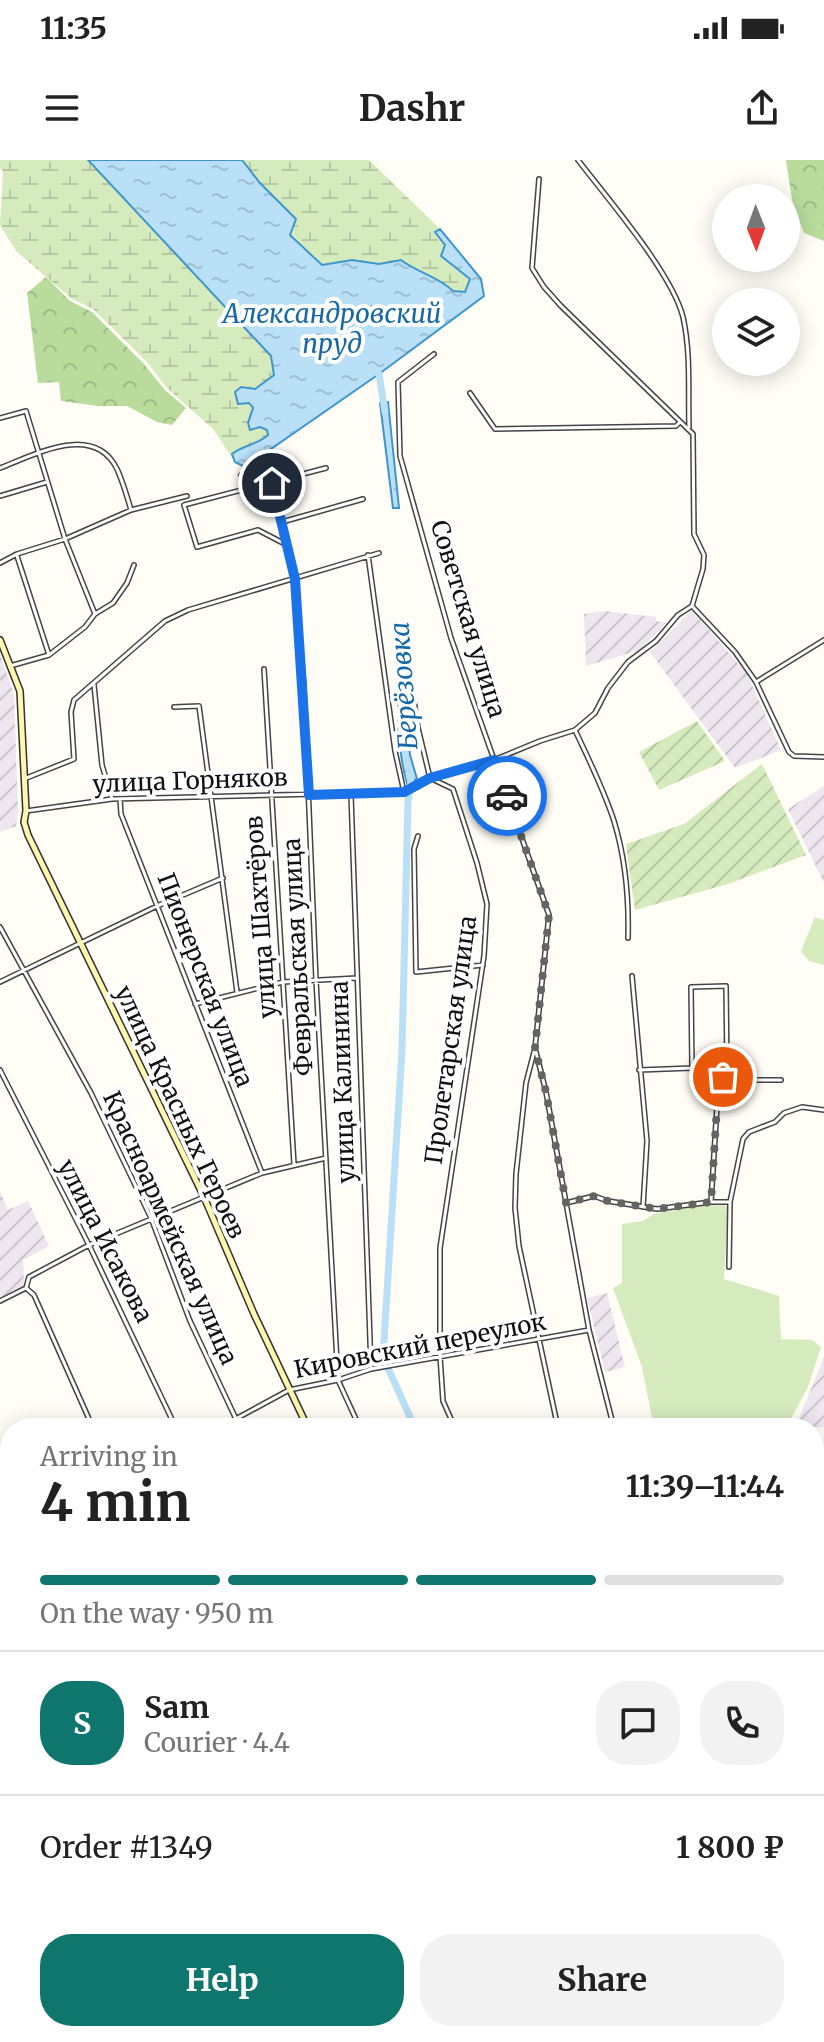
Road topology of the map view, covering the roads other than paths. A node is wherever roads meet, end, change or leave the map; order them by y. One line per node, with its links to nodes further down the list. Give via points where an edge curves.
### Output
1 (578, 160): 7 (street, via 664,277 682,315)
2 (539, 179): 6 (street, via 532,268 537,277)
3 (434, 354): 41 (street, Советская улица, via 398,382 400,456 451,638)
4 (470, 393): 6 (street, via 495,429)
5 (0, 418): 8 (street, via 26,411)
6 (680, 422): 7 (street)
7 (689, 429): 28 (street, via 695,442 694,534 704,555)
8 (39, 454): 9 (street); 12 (street); 18 (street, via 73,442 91,446 116,466)
9 (0, 468)
10 (326, 468): 13 (street)
11 (241, 475): 14 (street)
12 (47, 482): 15 (street); 20 (street)
13 (272, 483): 14 (street); 19 (street, Февральская улица)
14 (252, 488): 21 (street, via 184,505 197,547 258,530)
15 (0, 496)
16 (187, 496): 18 (street)
17 (363, 499): 19 (street)
18 (131, 510): 20 (street)
19 (282, 522): 21 (street, Февральская улица)
20 (65, 539): 23 (street); 29 (street)
21 (287, 545): 27 (street, Февральская улица)
22 (379, 553): 24 (street)
23 (17, 554): 25 (street); 32 (street)
24 (368, 555): 27 (street); 44 (street)
25 (0, 563)
26 (134, 565): 29 (street, via 113,603)
27 (295, 579): 37 (street, via 165,621); 46 (street, Февральская улица)
28 (692, 606): 36 (street); 39 (street, via 628,662 595,713)
29 (95, 614): 32 (street)
30 (0, 640): 33 (main road, улица Красных Героев)
31 (824, 640): 36 (street)
32 (49, 655): 33 (street)
33 (10, 666): 43 (main road, улица Красных Героев, via 20,691)
34 (264, 669): 45 (street, улица Шахтёров)
35 (410, 674): 42 (street)
36 (756, 682): 40 (street, via 789,752)
37 (94, 684): 43 (street, via 74,700 74,759); 49 (street, via 102,765)
38 (174, 707): 48 (street, via 199,706)
39 (575, 730): 41 (street); 56 (street, via 616,826)
40 (824, 757)
41 (494, 760): 42 (street); 67 (street, Советская улица, via 549,915)
42 (430, 778): 44 (street); 58 (street, Пролетарская улица, via 453,789 477,863 487,904)
43 (24, 779): 51 (main road, улица Красных Героев)
44 (404, 792): 47 (street, улица Горняков)
45 (271, 794): 46 (street, улица Горняков); 48 (street, улица Горняков); 64 (street, улица Шахтёров)
46 (309, 795): 47 (street, улица Горняков); 62 (street, Февральская улица)
47 (351, 795): 61 (street, улица Калинина)
48 (213, 796): 50 (street, улица Горняков); 53 (street)
49 (112, 799): 50 (street, улица Горняков); 51 (street, улица Горняков)
50 (120, 799): 54 (street, Пионерская улица)
51 (26, 811): 57 (main road, улица Красных Героев, via 28,835)
52 (418, 836): 58 (street, via 416,972)
53 (223, 878): 54 (street); 65 (street)
54 (157, 906): 57 (street); 66 (street, Пионерская улица)
55 (0, 927): 59 (street, Красноармейская улица)
56 (628, 938)
57 (79, 943): 59 (street); 77 (main road, улица Красных Героев)
58 (483, 965): 89 (street, Пролетарская улица, via 440,1248)
59 (23, 968): 63 (street); 82 (street, Красноармейская улица)
60 (632, 976): 70 (street)
61 (357, 978): 62 (street); 90 (street, улица Калинина)
62 (316, 980): 64 (street); 74 (street, Февральская улица)
63 (0, 982)
64 (283, 982): 65 (street); 75 (street, улица Шахтёров)
65 (237, 992): 66 (street)
66 (195, 1004): 76 (street, Пионерская улица)
67 (535, 1048): 80 (street); 88 (street, Советская улица, via 526,1083 515,1208)
68 (692, 1068): 70 (street); 71 (street); 71 (street, via 691,987 726,986 727,1067)
69 (0, 1070): 83 (street, улица Исакова)
70 (639, 1070): 81 (street, via 647,1141)
71 (719, 1075): 72 (street, via 729,1080); 78 (street)
72 (781, 1080)
73 (824, 1110): 79 (street, via 802,1107 749,1132)
74 (326, 1158): 75 (street); 91 (street, Февральская улица)
75 (294, 1164): 76 (street)
76 (262, 1173): 77 (street)
77 (204, 1197): 82 (street); 92 (main road, улица Красных Героев)
78 (711, 1202): 79 (street); 81 (street)
79 (730, 1202): 84 (street)
80 (566, 1203): 81 (street, via 594,1196); 87 (street)
81 (643, 1207)
82 (151, 1218): 83 (street); 95 (street, Красноармейская улица, via 190,1321)
83 (89, 1245): 85 (street, via 29,1277); 94 (street, улица Исакова)
84 (729, 1267)
85 (26, 1288): 86 (street); 93 (street, via 34,1295)
86 (0, 1301)
87 (589, 1330): 88 (street, Кировский переулок); 101 (street)
88 (538, 1341): 89 (street, Кировский переулок); 100 (street, Советская улица)
89 (440, 1356): 90 (street, Кировский переулок); 99 (street, Пролетарская улица, via 443,1401)
90 (371, 1369): 91 (street, Кировский переулок)
91 (338, 1380): 92 (street, Кировский переулок); 98 (street, Февральская улица)
92 (289, 1390): 96 (street, Кировский переулок); 97 (main road, улица Красных Героев)
93 (89, 1418)
94 (171, 1418)
95 (236, 1418)
96 (238, 1418)
97 (303, 1418)
98 (355, 1418)
99 (451, 1418)
100 (556, 1418)
101 (611, 1418)

